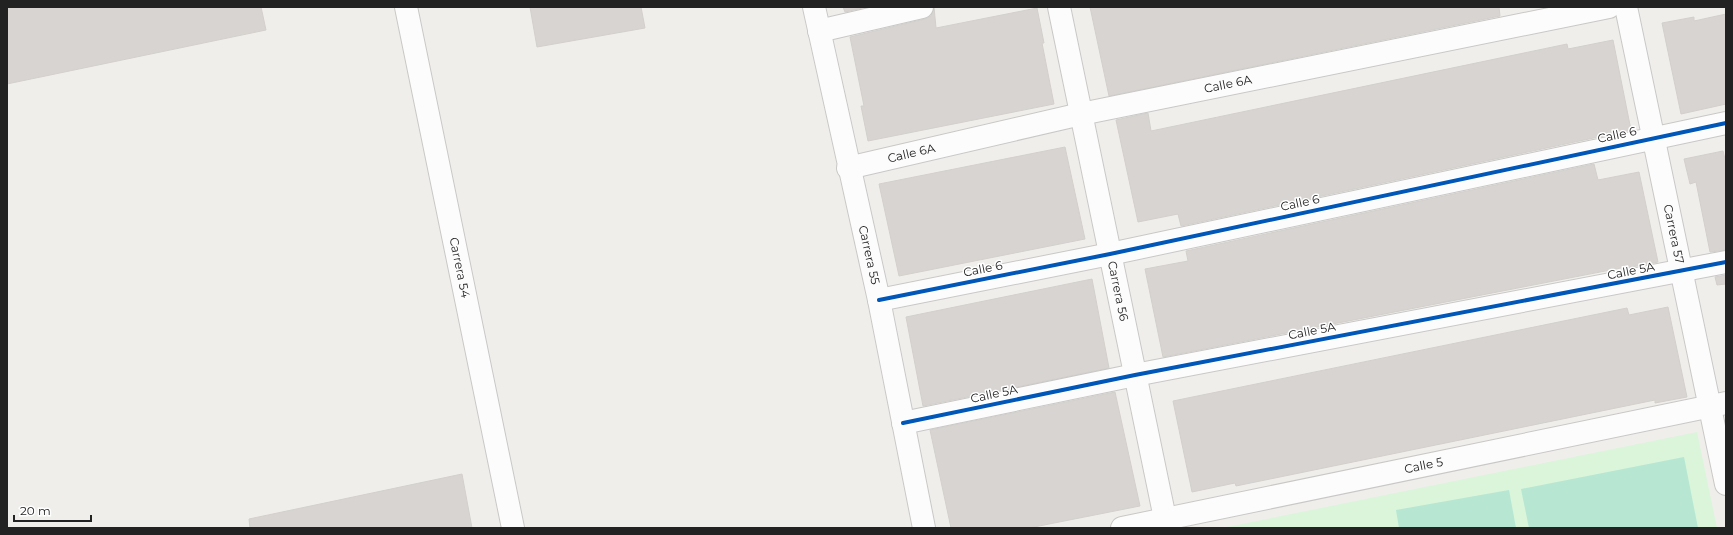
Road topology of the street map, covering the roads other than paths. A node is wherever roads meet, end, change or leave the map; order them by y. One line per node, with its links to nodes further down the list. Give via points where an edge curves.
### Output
1 (406, 7): 21 (street, Carrera 54)
2 (814, 7): 7 (street, Carrera 55)
3 (922, 7): 7 (street)
4 (1059, 7): 8 (street, Carrera 56)
5 (1609, 7): 8 (street, Calle 6A)
6 (1626, 7): 10 (street, Carrera 57)
7 (819, 31): 11 (street, Carrera 55)
8 (1081, 114): 11 (street, Calle 6A); 12 (street, Carrera 56)
9 (1726, 123): 10 (street, Calle 6)
10 (1653, 138): 12 (street, Calle 6); 14 (street, Carrera 57)
11 (848, 168): 15 (street, Carrera 55)
12 (1110, 254): 15 (street, Calle 6); 16 (street, Carrera 56)
13 (1726, 262): 14 (street, Calle 5A)
14 (1681, 272): 16 (street, Calle 5A); 17 (street, Carrera 57)
15 (879, 300): 18 (street, Carrera 55)
16 (1135, 375): 18 (street, Calle 5A); 20 (street, Carrera 56)
17 (1718, 405): 19 (street, Carrera 57); 20 (street, Calle 5)
18 (903, 423): 22 (street, Carrera 55)
19 (1726, 484)
20 (1166, 524): 23 (street, Calle 5)
21 (513, 528)
22 (924, 528)
23 (1122, 528)

